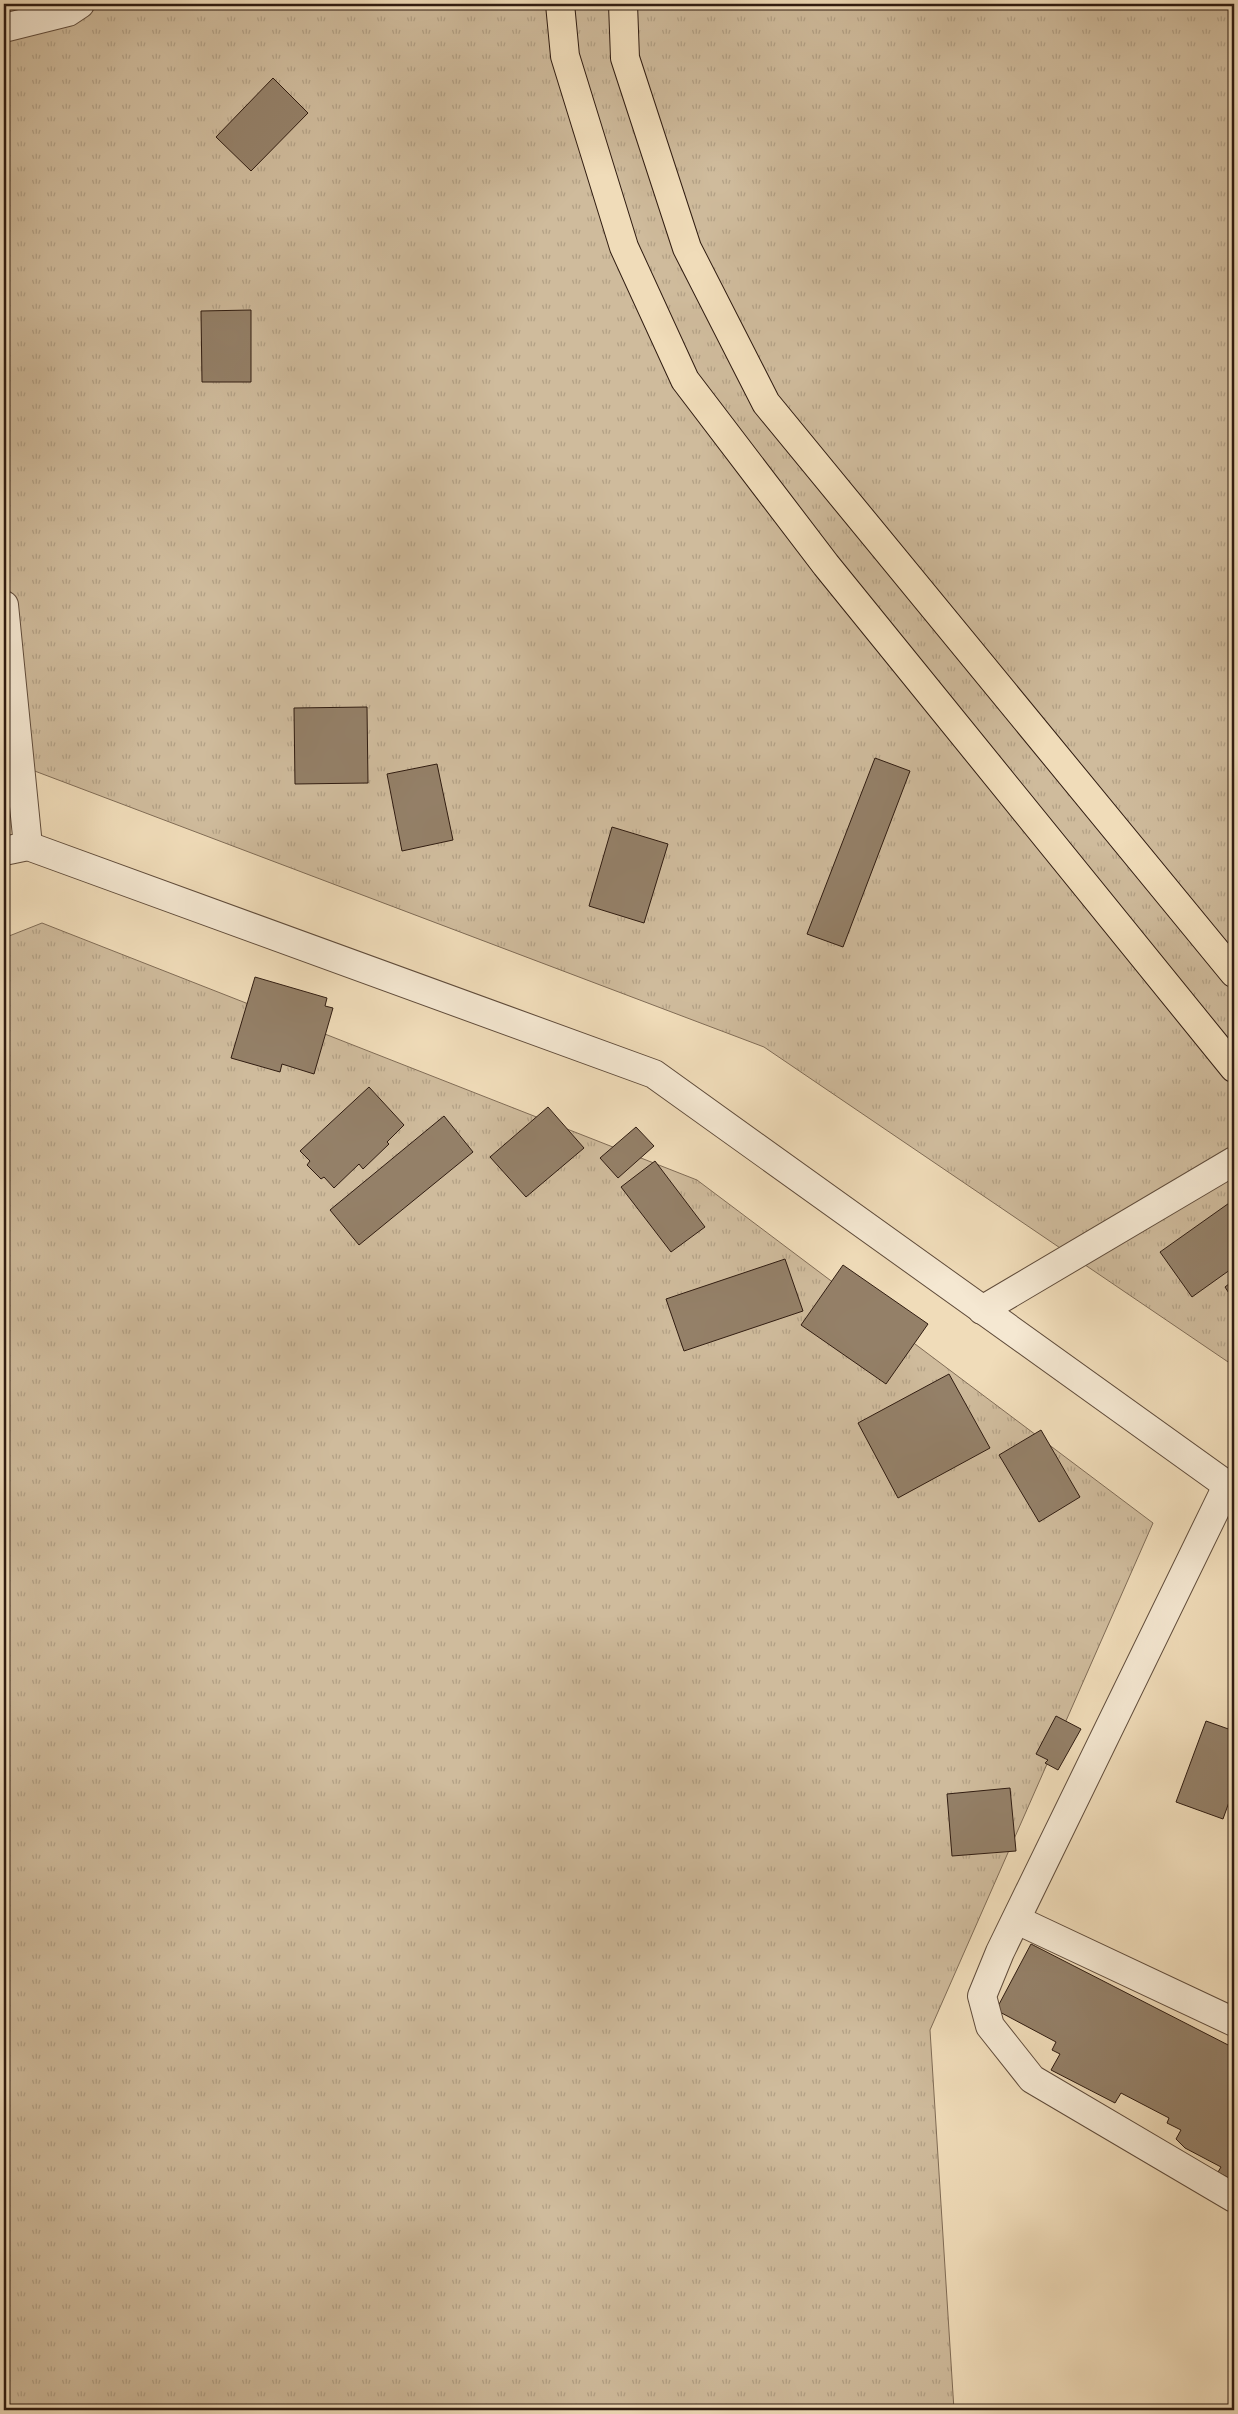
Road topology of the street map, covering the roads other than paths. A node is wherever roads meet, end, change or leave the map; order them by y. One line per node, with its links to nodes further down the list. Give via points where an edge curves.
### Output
1 (80, 4): 4 (street, via 68,12)
2 (560, 4): 8 (main road, via 565,56 624,248 685,380 826,565)
3 (623, 4): 7 (main road, via 625,58 687,248 766,403)
4 (4, 28)
5 (4, 606): 6 (street)
6 (16, 848): 10 (street, via 654,1074)
7 (1234, 974)
8 (1234, 1068)
9 (1234, 1161): 10 (street)
10 (982, 1310): 11 (street)
11 (1231, 1488): 12 (street)
12 (1017, 1920): 13 (street); 14 (street, via 982,1996 990,2026 1032,2079)
13 (1234, 2022)
14 (1234, 2198)

